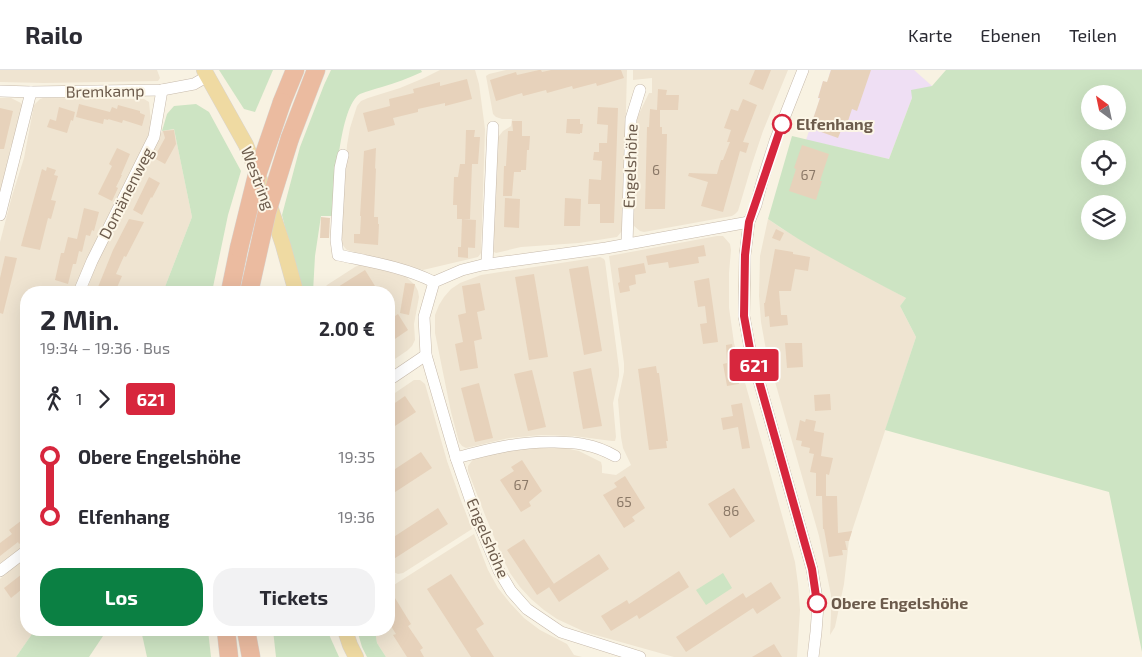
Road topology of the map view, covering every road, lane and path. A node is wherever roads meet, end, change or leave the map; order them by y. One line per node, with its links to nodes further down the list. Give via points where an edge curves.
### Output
1 (295, 70): 17 (highway, bridge, via 257,175)
2 (316, 70): 18 (highway, bridge, via 267,212)
3 (803, 70): 12 (street, via 775,141)
4 (206, 73): 5 (street, Bremkamp, via 194,84); 19 (main road, Westring, via 246,145 268,200)
5 (162, 90): 8 (street, Bremkamp); 16 (street, Domänenweg, via 154,137)
6 (640, 90): 13 (street, Engelshöhe, via 631,119)
7 (0, 91): 8 (street, Bremkamp)
8 (31, 92): 11 (street)
9 (493, 126): 14 (street)
10 (343, 155): 15 (street, via 336,240 338,256 395,267)
11 (0, 215)
12 (749, 222): 13 (street); 33 (street, via 744,316 752,358 812,569 818,605)
13 (627, 244): 14 (street)
14 (487, 264): 15 (street)
15 (434, 282): 20 (street, Engelshöhe, via 424,317)
16 (81, 286)
17 (231, 286)
18 (251, 286)
19 (294, 286)
20 (426, 355): 21 (street); 23 (street, Engelshöhe)
21 (395, 376)
22 (615, 456): 23 (street, via 586,444 542,442 501,446)
23 (456, 458): 32 (street, Engelshöhe, via 477,519 511,591 528,609 561,632)
24 (20, 556): 25 (street)
25 (0, 571)
26 (227, 636): 29 (highway)
27 (247, 636): 30 (highway)
28 (347, 636): 31 (main road)
29 (229, 657)
30 (251, 657)
31 (356, 657)
32 (640, 657)
33 (813, 657)

